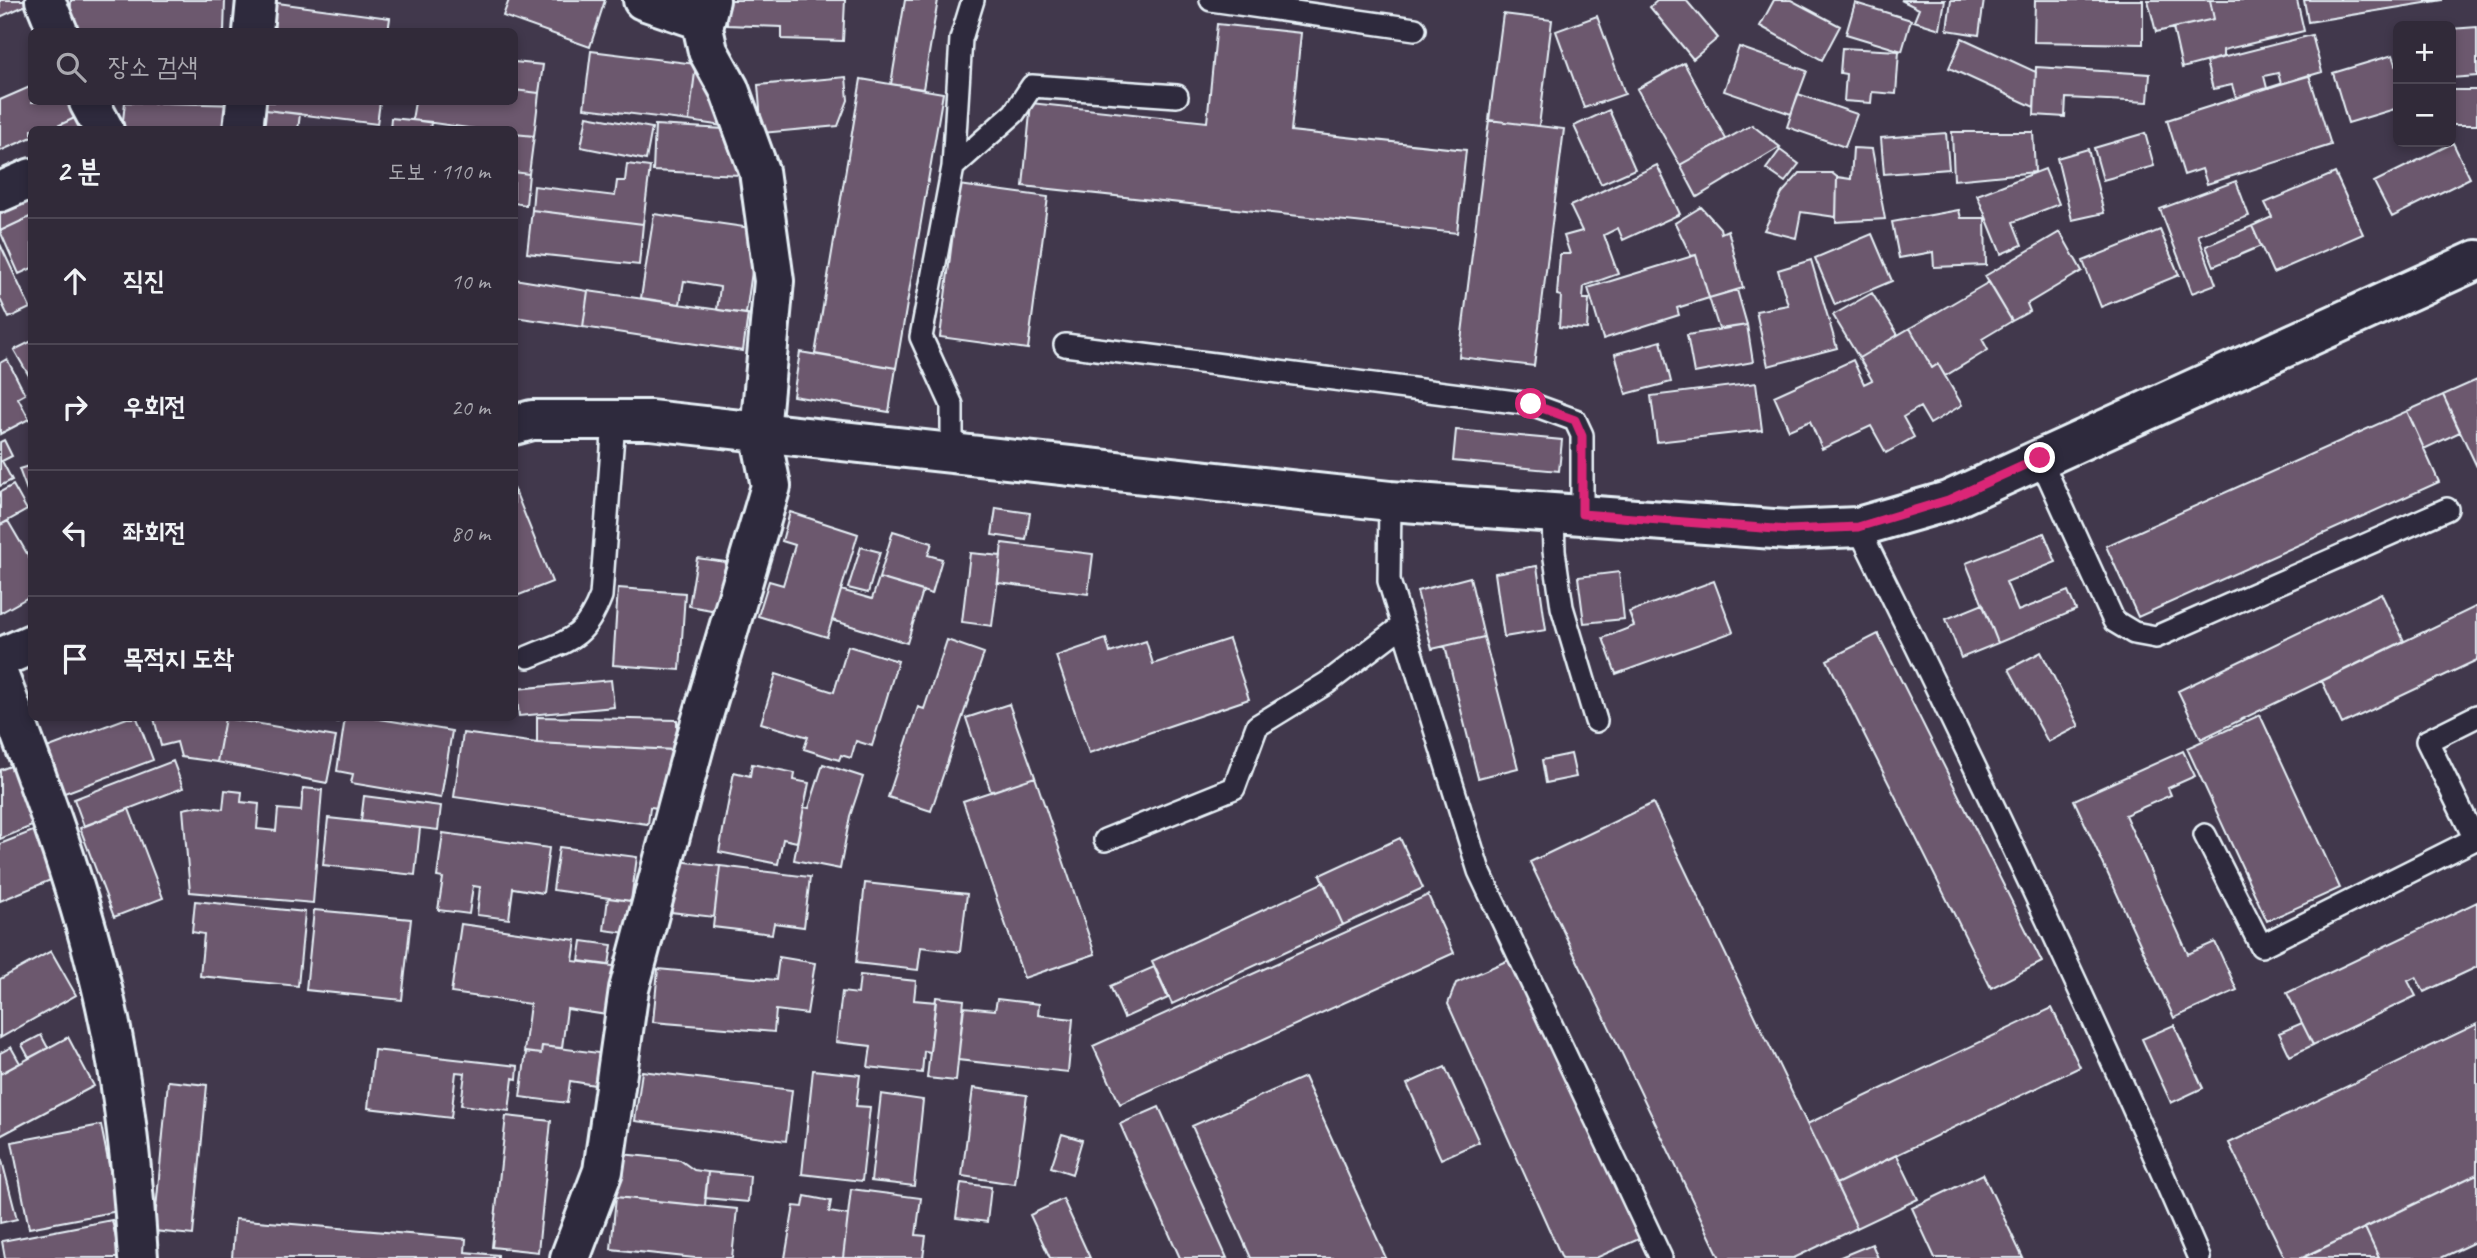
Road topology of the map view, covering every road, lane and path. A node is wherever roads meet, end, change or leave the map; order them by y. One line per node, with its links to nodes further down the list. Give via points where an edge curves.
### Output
1 (45, 0): 7 (street)
2 (256, 0): 8 (street)
3 (643, 0): 6 (street)
4 (973, 0): 15 (lane, via 961,38)
5 (1211, 0): 9 (lane)
6 (707, 10): 22 (street, via 708,51 729,89 759,171 774,281)
7 (56, 28)
8 (253, 28)
9 (1415, 29)
10 (1177, 96): 15 (lane, via 1032,86 1014,113)
11 (91, 105): 13 (street)
12 (246, 105): 14 (street)
13 (102, 126)
14 (243, 126)
15 (953, 167): 23 (lane, via 921,337 952,405)
16 (28, 180): 17 (street)
17 (0, 192)
18 (2477, 260): 24 (street)
19 (1065, 345): 27 (lane, via 1531,404 1575,420 1582,436)
20 (520, 416): 21 (street)
21 (614, 421): 22 (street, via 650,420); 31 (lane, via 601,596 579,635)
22 (760, 432): 23 (street); 39 (street, via 771,486 629,989 604,1171)
23 (952, 453): 25 (street)
24 (2040, 458): 26 (lane, via 2114,621 2134,634 2156,637); 28 (street, via 1948,500)
25 (1390, 501): 27 (street); 29 (lane, via 1389,581)
26 (2447, 509)
27 (1567, 514): 28 (street, via 1788,530); 35 (lane, via 1554,551 1562,607)
28 (1858, 527): 41 (lane, via 2133,1107)
29 (1403, 625): 37 (lane, via 1327,682 1257,726 1234,788); 40 (lane, via 1479,871)
30 (28, 646): 32 (street)
31 (528, 657)
32 (0, 658)
33 (0, 679): 38 (street, via 39,782 93,957 117,1060)
34 (2477, 716): 36 (lane, via 2427,741 2476,839 2261,946)
35 (1596, 721)
36 (2205, 835)
37 (1105, 840)
38 (138, 1258)
39 (570, 1258)
40 (1661, 1258)
41 (2199, 1258)

